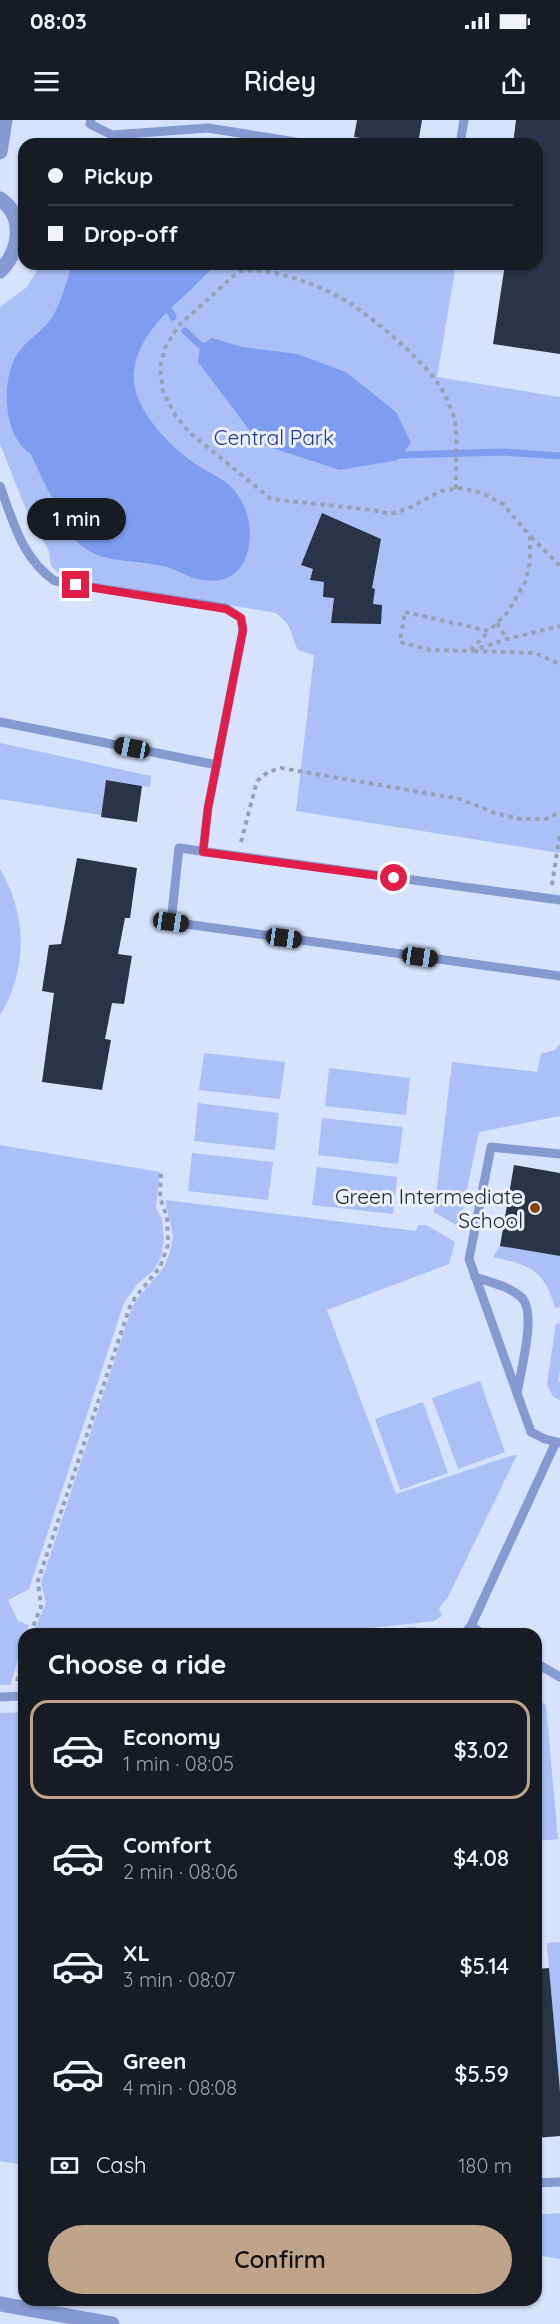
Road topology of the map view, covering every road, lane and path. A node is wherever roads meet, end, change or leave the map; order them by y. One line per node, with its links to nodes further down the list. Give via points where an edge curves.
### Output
1 (5, 120): 6 (street)
2 (91, 120): 4 (lane, via 90,124 112,135 208,128)
3 (464, 120): 5 (lane)
4 (270, 138)
5 (461, 138)
6 (0, 152)
7 (0, 198): 9 (street, via 14,215 18,230 11,260)
8 (248, 270): 11 (path, via 286,276 353,305 428,370 444,393 455,420); 11 (path, via 238,272 178,326 165,348 160,367 163,392 189,432 271,499 391,514 441,491)
9 (0, 271)
10 (0, 486): 21 (lane, via 22,546 43,573 55,581 226,609 241,618 243,630)
11 (456, 489): 12 (path, via 482,493 503,504)
12 (530, 537): 13 (path); 14 (path, via 525,582)
13 (560, 566)
14 (497, 623): 16 (path); 17 (path)
15 (560, 626): 17 (path)
16 (489, 631): 18 (path); 18 (path, via 405,612 400,642 430,650)
17 (507, 639): 18 (path)
18 (470, 651): 19 (path, via 535,653)
19 (560, 664)
20 (0, 722): 21 (lane)
21 (217, 765): 24 (lane)
22 (560, 812): 25 (path, via 546,819 521,819 460,798 281,768 257,781)
23 (560, 832): 26 (path)
24 (203, 852): 25 (lane); 28 (lane, via 179,848 171,922)
25 (238, 857): 26 (lane)
26 (550, 898): 27 (lane)
27 (560, 900)
28 (560, 976)
29 (560, 1154): 31 (lane, via 491,1147 469,1259)
30 (161, 1172): 34 (path, via 160,1198 168,1230 165,1258 129,1309 38,1581 41,1607)
31 (475, 1277): 32 (lane); 32 (lane, via 513,1292 526,1304 528,1324)
32 (516, 1396): 33 (lane, via 531,1432)
33 (558, 1442): 35 (lane)
34 (32, 1628)
35 (469, 1628)
36 (542, 1667): 37 (lane)
37 (560, 1677)
38 (18, 1696): 39 (lane)
39 (0, 1697)
40 (560, 2182): 41 (lane)
41 (542, 2183)
42 (0, 2304): 43 (street)
43 (112, 2324)

